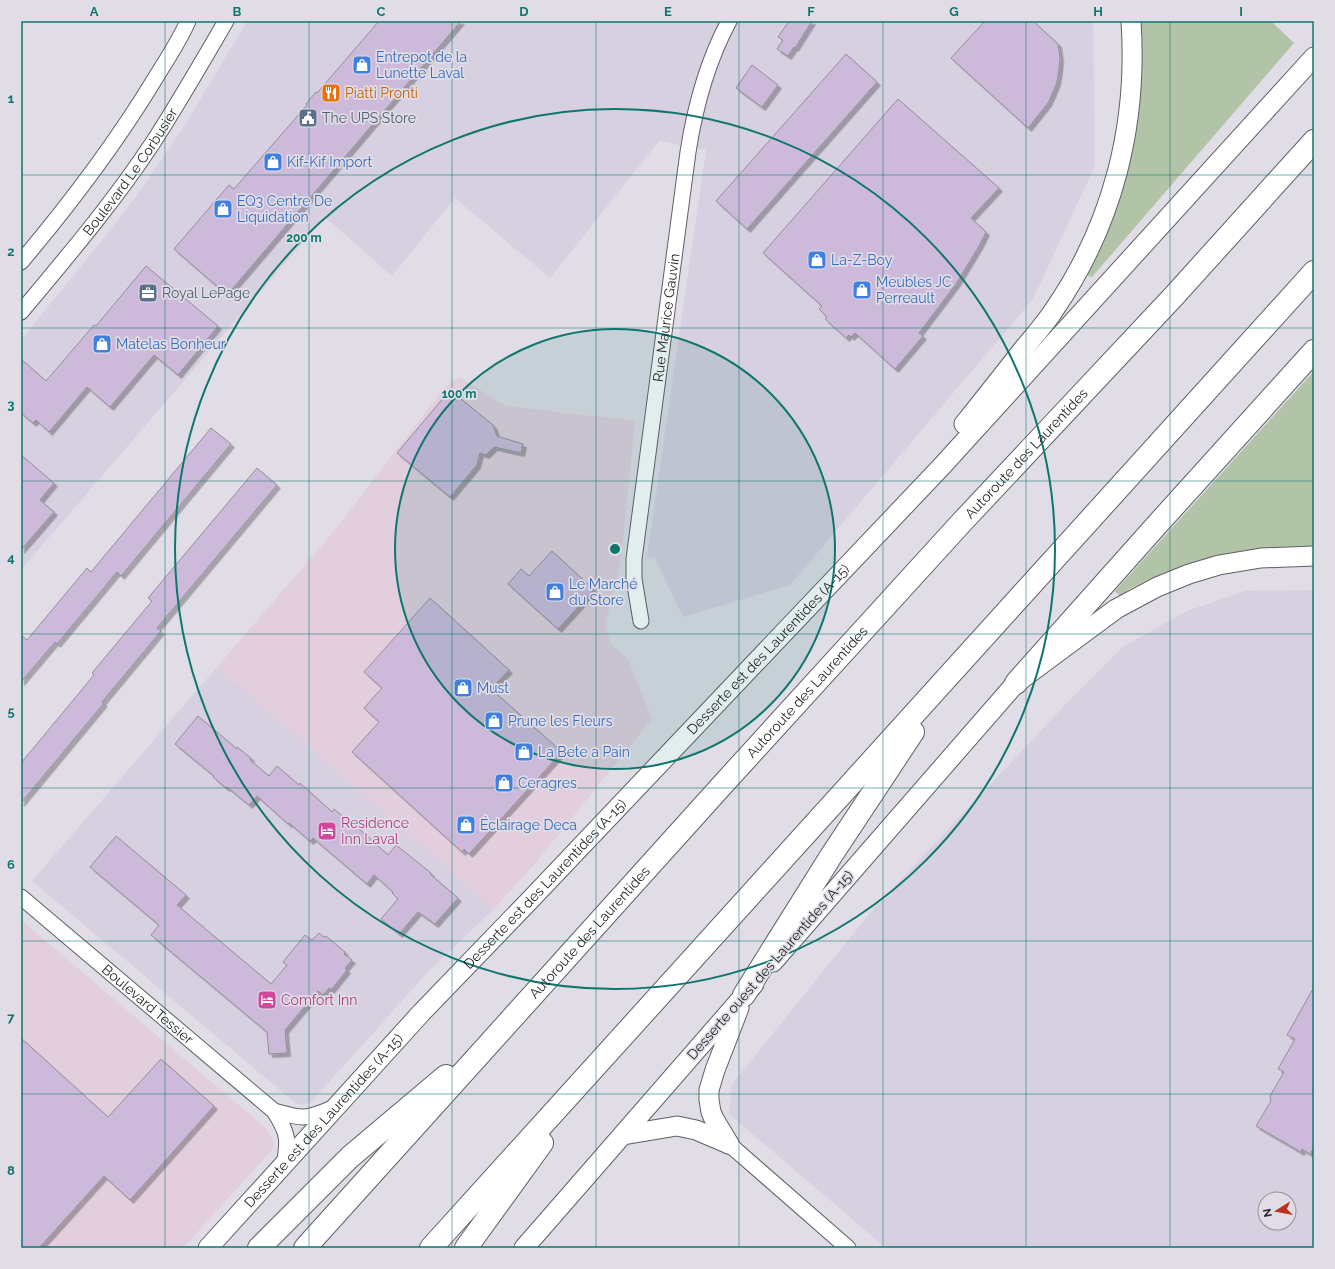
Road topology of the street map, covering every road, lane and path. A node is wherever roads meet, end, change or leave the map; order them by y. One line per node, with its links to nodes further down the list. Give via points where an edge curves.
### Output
1 (188, 21): 7 (street, via 118,136 55,222)
2 (226, 21): 9 (street, Boulevard Le Corbusier, via 164,125 129,177)
3 (729, 21): 13 (street, Rue Maurice Gauvin, via 714,51 704,80 689,146 634,559 634,579)
4 (1131, 21): 11 (main road, via 1132,76 1126,136 1114,187 1086,255 1053,311)
5 (1314, 58): 11 (main road)
6 (1314, 141): 18 (highway, Autoroute des Laurentides, via 1174,296 962,522)
7 (21, 262)
8 (1314, 272): 14 (highway)
9 (21, 312)
10 (1314, 351): 15 (highway)
11 (886, 525): 20 (main road, Desserte est des Laurentides (A-15), via 422,1012)
12 (1314, 556): 15 (main road, Desserte ouest des Laurentides (A-15), via 1233,562 1162,584 1116,610)
13 (641, 621)
14 (954, 670): 17 (highway, via 831,856); 19 (highway)
15 (1016, 683): 17 (main road, Desserte ouest des Laurentides (A-15))
16 (21, 897): 21 (street, Boulevard Tessier)
17 (744, 995): 22 (main road, Desserte ouest des Laurentides (A-15)); 23 (main road, via 709,1090 711,1112)
18 (502, 1030): 26 (highway, via 350,1157); 27 (highway, Autoroute des Laurentides)
19 (610, 1049): 28 (highway); 29 (highway)
20 (337, 1106): 21 (street, Boulevard Tessier, via 303,1117); 24 (main road, Desserte est des Laurentides (A-15))
21 (274, 1111): 24 (street, Boulevard Tessier, via 287,1134)
22 (623, 1135): 23 (main road, via 678,1126 696,1130); 30 (main road, Desserte ouest des Laurentides (A-15))
23 (729, 1144): 31 (street)
24 (284, 1165): 25 (main road, Desserte est des Laurentides (A-15))
25 (208, 1248)
26 (259, 1248)
27 (305, 1248)
28 (431, 1248)
29 (466, 1248)
30 (524, 1248)
31 (848, 1248)

